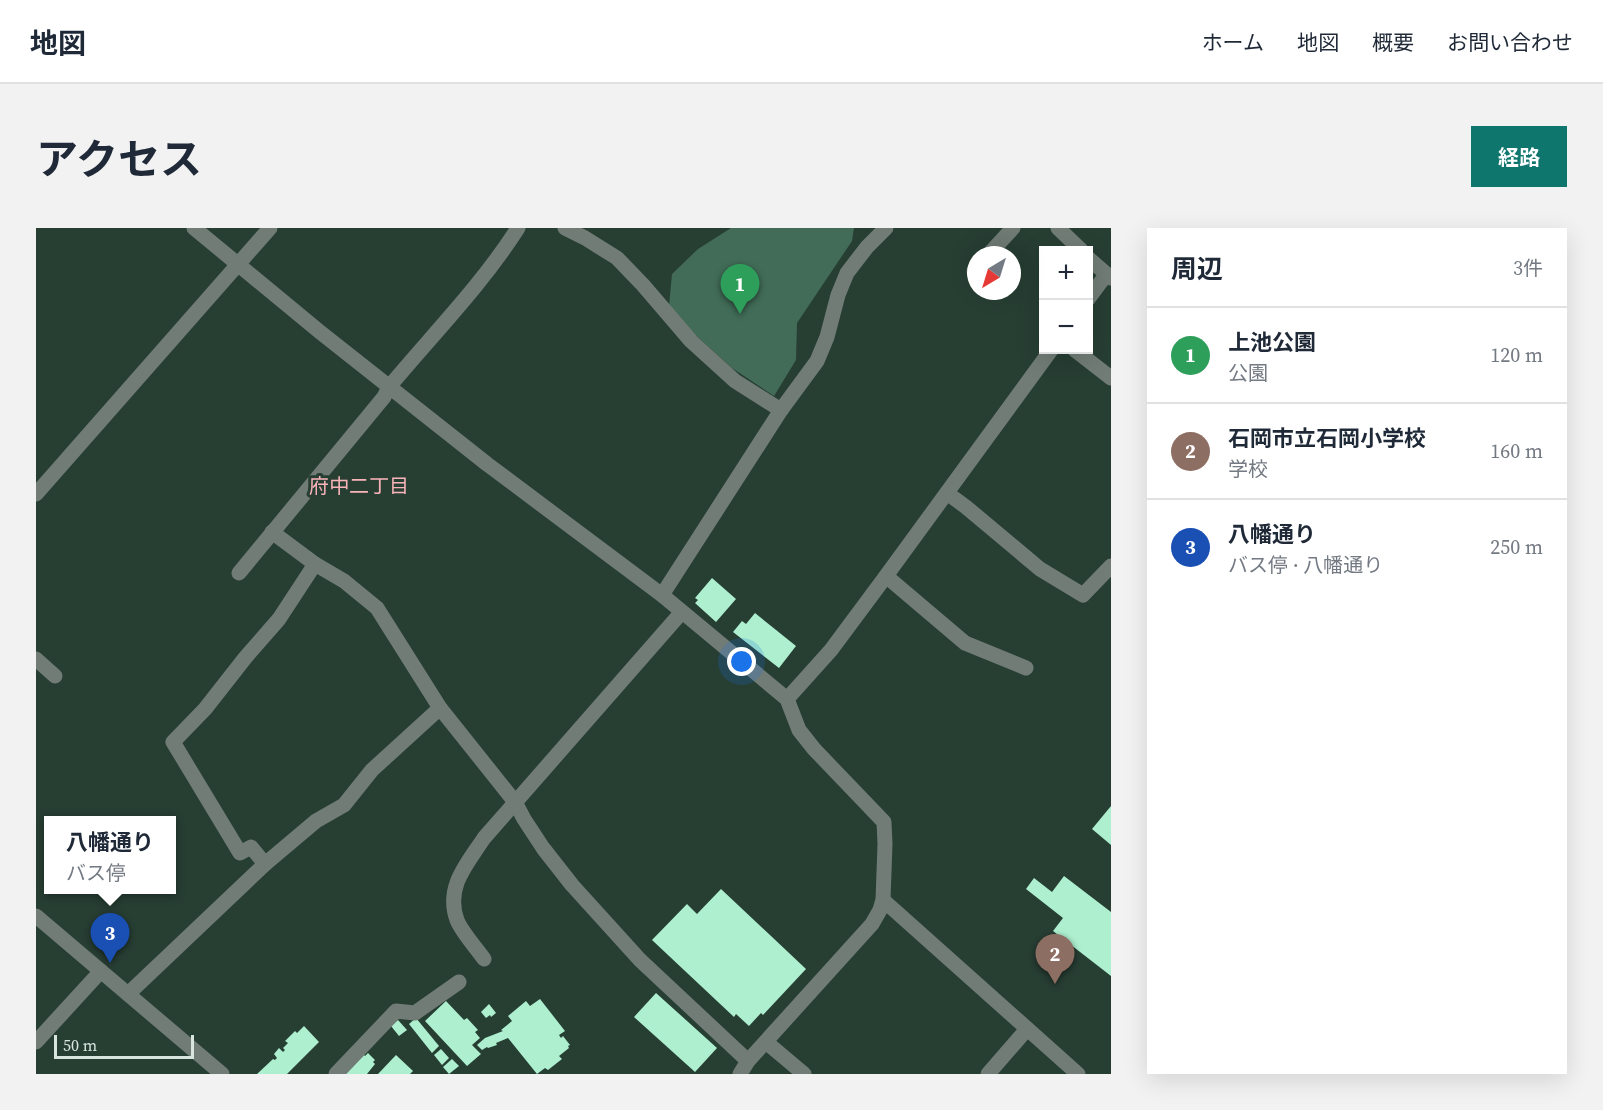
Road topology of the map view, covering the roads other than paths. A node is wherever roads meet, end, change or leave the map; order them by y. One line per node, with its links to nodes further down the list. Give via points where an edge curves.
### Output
1 (194, 228): 11 (street)
2 (270, 228): 11 (street)
3 (518, 228): 17 (street, via 497,260)
4 (565, 228): 18 (street, via 617,258 691,341 735,381)
5 (886, 228): 18 (street, via 847,273 816,361)
6 (1013, 228): 8 (street)
7 (1058, 228): 9 (street)
8 (996, 246)
9 (1077, 246)
10 (1093, 262): 12 (street)
11 (238, 263): 17 (street); 20 (street)
12 (1109, 277): 13 (street)
13 (1093, 295)
14 (1048, 354): 19 (street)
15 (1080, 354): 16 (street)
16 (1111, 378)
17 (389, 387): 21 (street); 26 (street)
18 (781, 410): 26 (street)
19 (947, 493): 23 (street, via 1040,569 1083,595); 25 (street)
20 (36, 494)
21 (272, 532): 22 (street); 24 (street)
22 (315, 564): 32 (street, via 377,608); 34 (street, via 279,619 173,742 240,853 251,847)
23 (1111, 566)
24 (238, 573)
25 (886, 576): 29 (street, via 965,643); 31 (street, via 831,651)
26 (662, 595): 27 (street)
27 (681, 612): 31 (street); 33 (street)
28 (36, 659): 30 (street)
29 (1026, 668)
30 (55, 676)
31 (787, 699): 35 (street, via 799,730 884,822)
32 (440, 708): 33 (street); 34 (street, via 372,770 344,805 316,821)
33 (515, 802): 37 (street, via 484,838 458,878 452,901 457,922); 44 (street, via 572,885)
34 (265, 864): 40 (street)
35 (883, 900): 41 (street); 43 (street, via 872,924)
36 (36, 916): 38 (street)
37 (484, 959)
38 (100, 971): 40 (street); 42 (street)
39 (459, 982): 46 (street, via 415,1013 396,1011)
40 (128, 994): 45 (street)
41 (1027, 1029): 48 (street); 49 (street)
42 (36, 1042)
43 (766, 1042): 44 (street); 47 (street)
44 (744, 1068)
45 (222, 1074)
46 (336, 1074)
47 (804, 1074)
48 (988, 1074)
49 (1078, 1074)

